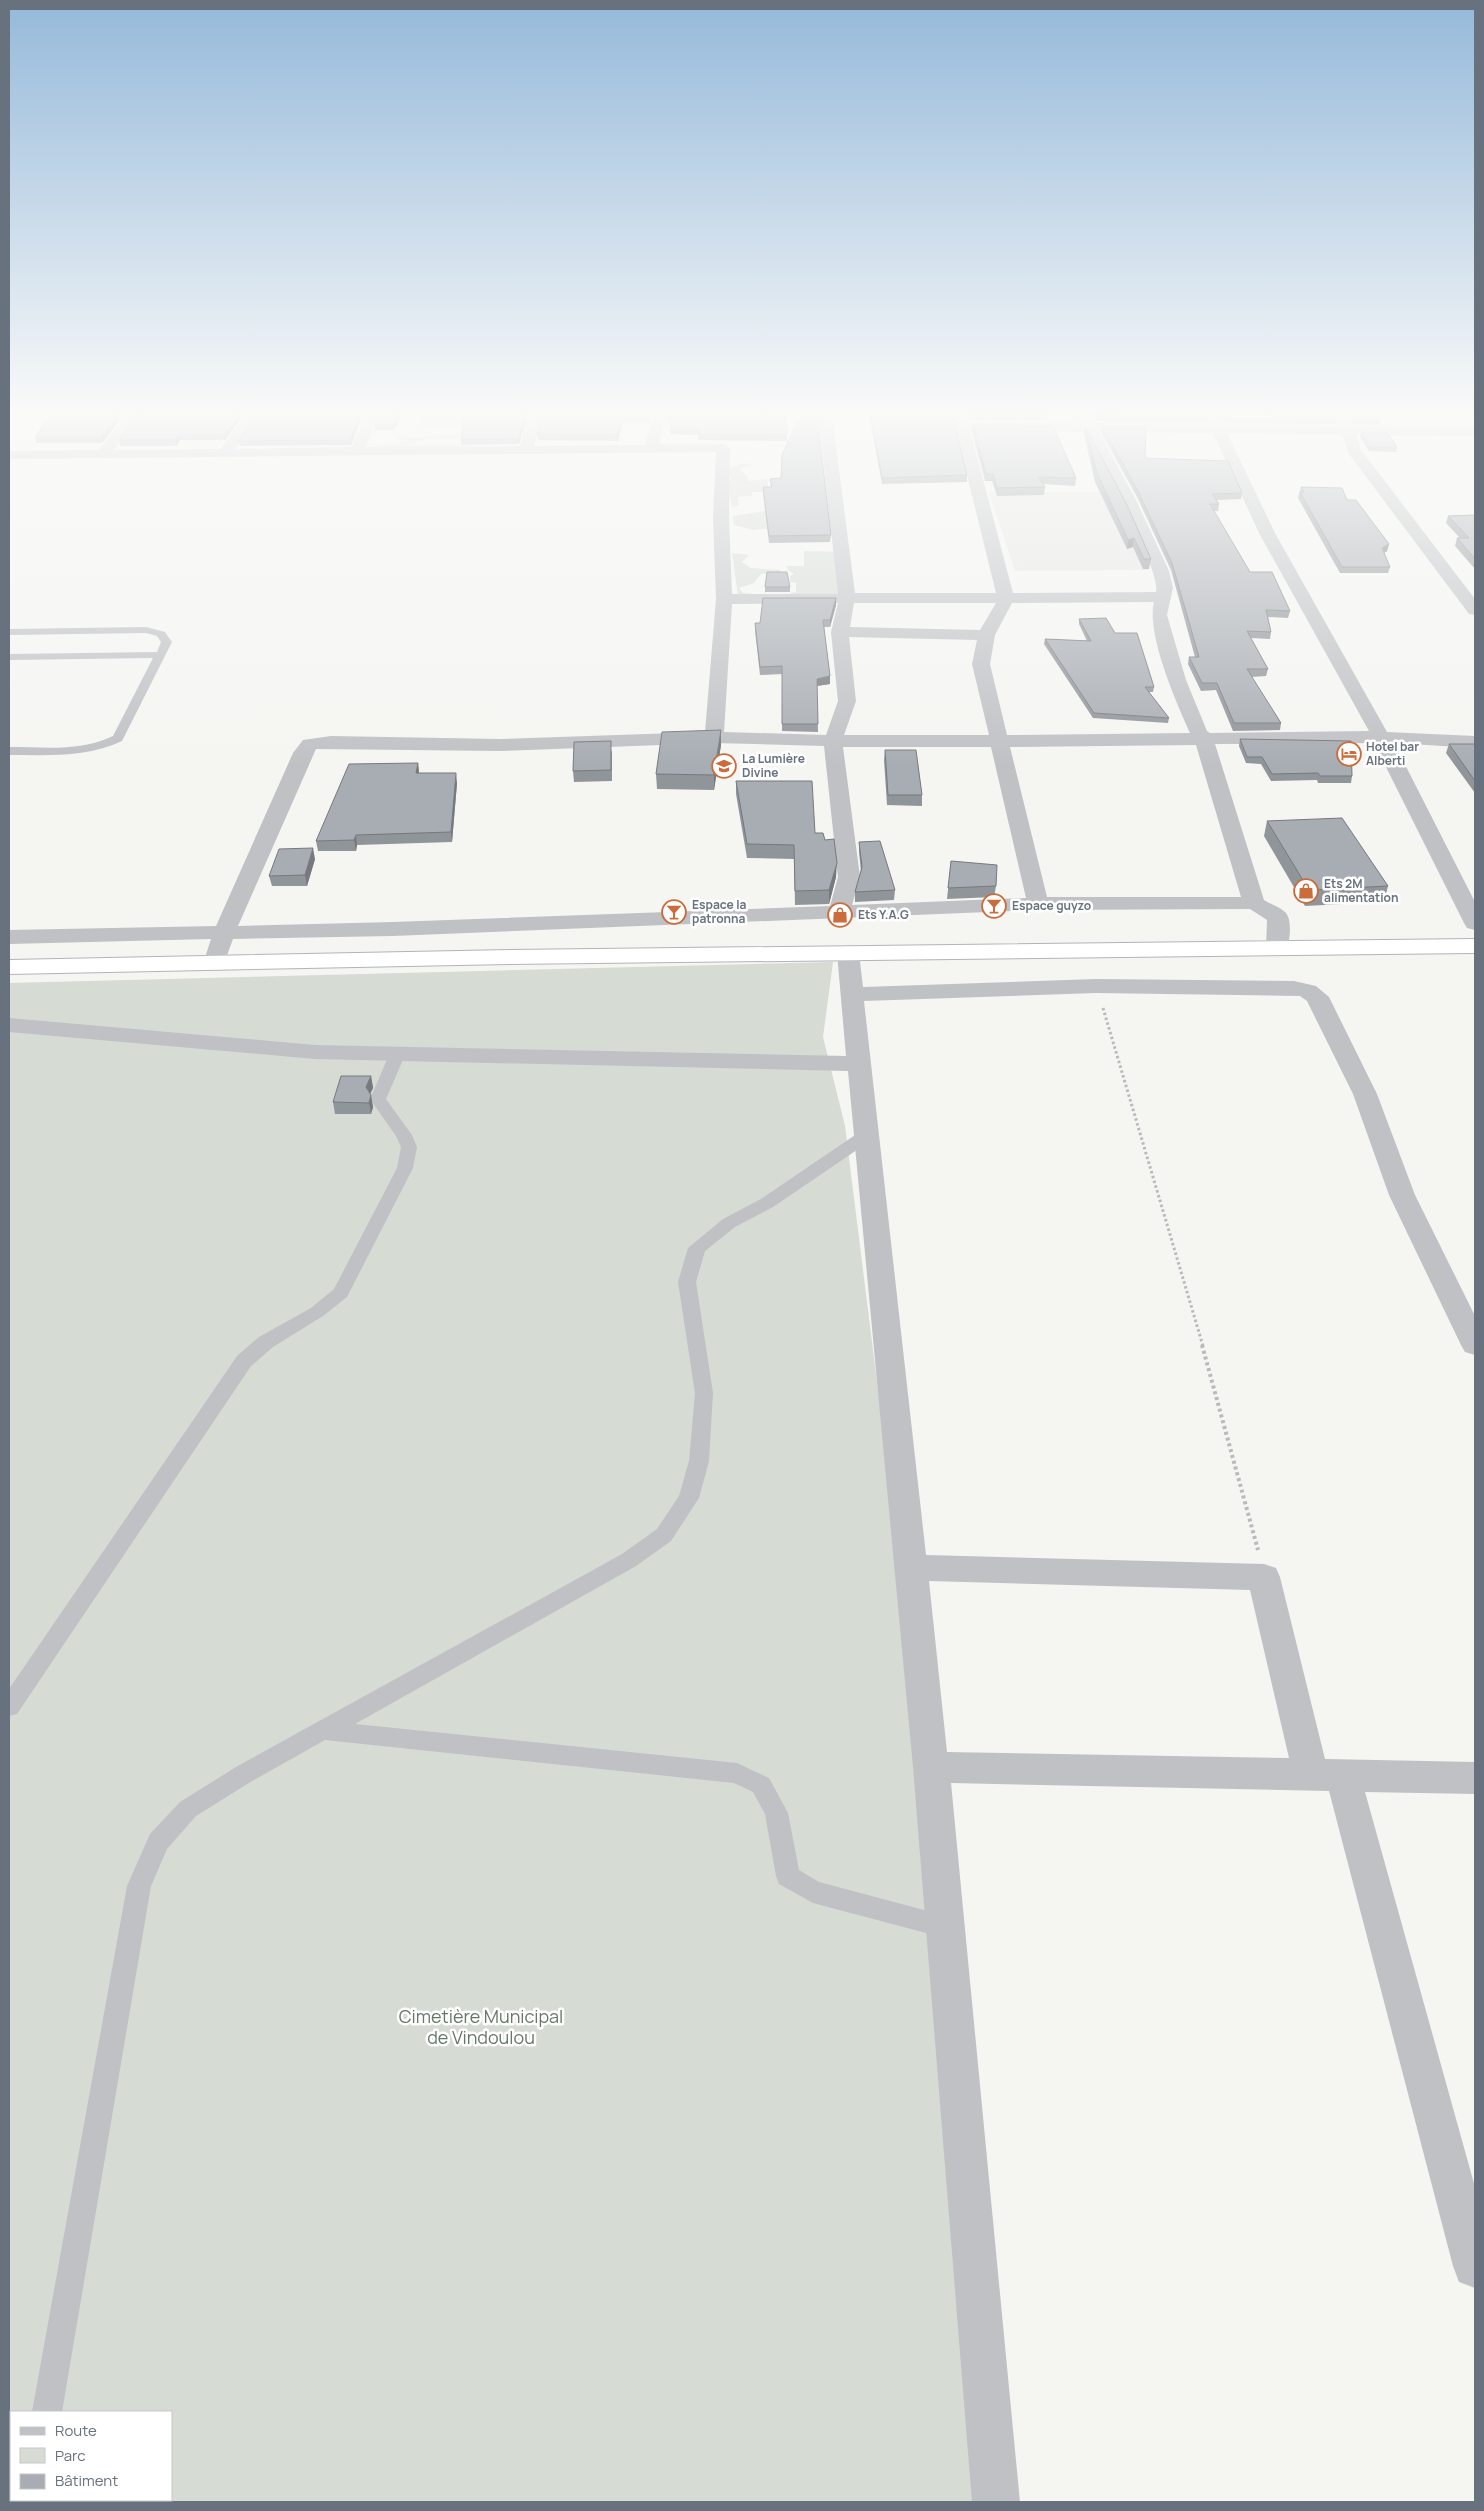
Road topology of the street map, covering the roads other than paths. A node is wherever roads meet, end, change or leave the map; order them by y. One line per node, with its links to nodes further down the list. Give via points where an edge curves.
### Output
1 (721, 531): 9 (street)
2 (839, 531): 8 (street)
3 (989, 531): 10 (street)
4 (1143, 531): 7 (street, via 1162,571 1165,588)
5 (1266, 531): 19 (street)
6 (1415, 531): 11 (street)
7 (1162, 597): 10 (street); 18 (street, via 1159,615 1177,680)
8 (847, 598): 9 (street); 10 (street); 13 (street)
9 (724, 599): 17 (street)
10 (1006, 599): 14 (street)
11 (1475, 610)
12 (9, 632): 15 (lane, via 146,630 161,634 167,642)
13 (840, 632): 14 (street); 20 (street, via 847,701)
14 (986, 635): 21 (street, via 981,664)
15 (161, 655): 16 (lane); 23 (lane, via 118,738 104,746 86,750)
16 (9, 657)
17 (714, 737): 20 (street); 28 (street, via 500,745 310,744)
18 (1203, 737): 19 (street); 21 (street); 24 (street)
19 (1381, 737): 22 (street); 27 (street)
20 (833, 741): 21 (street); 26 (street, via 849,877)
21 (1000, 741): 25 (street)
22 (1475, 742)
23 (9, 751)
24 (1254, 903): 25 (street); 31 (street, via 1278,916)
25 (1038, 904): 26 (street)
26 (839, 912): 28 (street, via 393,929)
27 (1475, 923)
28 (226, 931): 29 (street); 33 (street)
29 (9, 938)
30 (1475, 946): 31 (highway)
31 (1277, 947): 32 (highway)
32 (848, 953): 33 (highway); 35 (street)
33 (214, 964): 34 (highway)
34 (9, 967)
35 (853, 994): 38 (street); 40 (street, via 1096,986 1294,988 1308,991 1317,997 1365,1094 1402,1195)
36 (9, 1025): 37 (street, via 315,1052)
37 (397, 1055): 38 (street); 42 (lane, via 378,1099 409,1147 405,1168 341,1293 317,1312 266,1342 244,1361)
38 (860, 1064): 39 (street)
39 (867, 1135): 41 (street); 43 (lane, via 768,1203 729,1222 696,1248 687,1282 704,1393 699,1461 689,1498 664,1535 629,1560)
40 (1475, 1345)
41 (911, 1568): 44 (street); 45 (street, via 1264,1577)
42 (9, 1707)
43 (322, 1730): 47 (lane, via 737,1773 761,1785 776,1813 788,1876 813,1892); 49 (lane, via 188,1809 158,1842 138,1886)
44 (931, 1768): 45 (street); 47 (street)
45 (1327, 1776): 46 (street); 48 (street)
46 (1475, 1778)
47 (945, 1926): 50 (street)
48 (1475, 2266)
49 (47, 2411)
50 (996, 2502)

